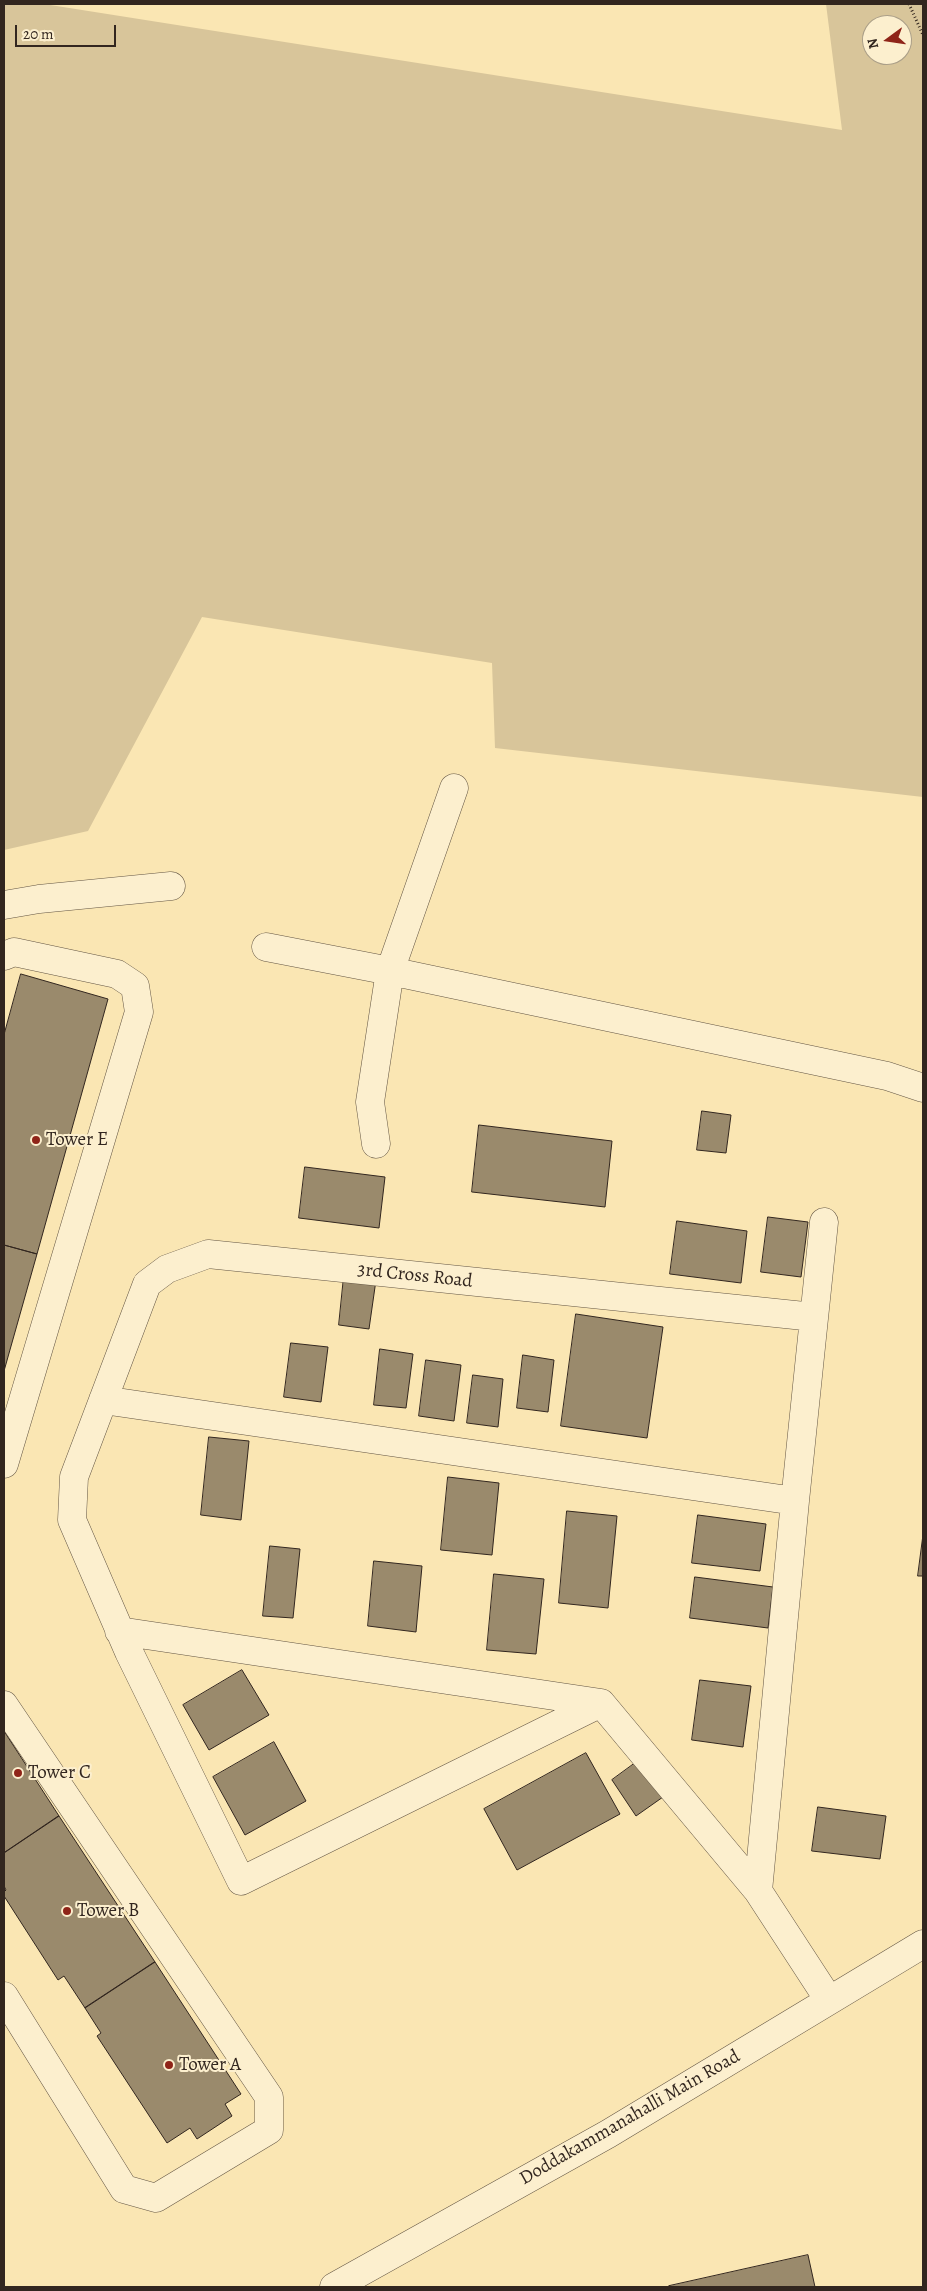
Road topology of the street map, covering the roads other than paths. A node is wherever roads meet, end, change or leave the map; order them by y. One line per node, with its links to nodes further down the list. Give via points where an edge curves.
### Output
1 (454, 788): 6 (street)
2 (171, 886): 3 (street)
3 (4, 905)
4 (266, 947): 6 (street)
5 (4, 956): 12 (street, via 14,952 117,974 135,986 139,1012)
6 (390, 971): 7 (street, via 887,1076); 8 (street, via 370,1102)
7 (923, 1088)
8 (376, 1144)
9 (824, 1222): 10 (street)
10 (814, 1317): 11 (street, 3rd Cross Road, via 208,1254 167,1269 147,1284); 13 (street)
11 (103, 1400): 13 (street); 14 (street, 3rd Cross Road, via 74,1477 72,1520)
12 (4, 1464)
13 (795, 1500): 17 (street)
14 (119, 1631): 15 (street); 15 (street, 3rd Cross Road, via 242,1881)
15 (600, 1703): 17 (street)
16 (4, 1705): 19 (street, via 269,2096 269,2130 156,2198 124,2190)
17 (758, 1891): 20 (street)
18 (923, 1944): 20 (street, Doddakammanahalli Main Road)
19 (4, 1996)
20 (829, 2000): 21 (street, Doddakammanahalli Main Road, via 608,2134)
21 (334, 2287)

